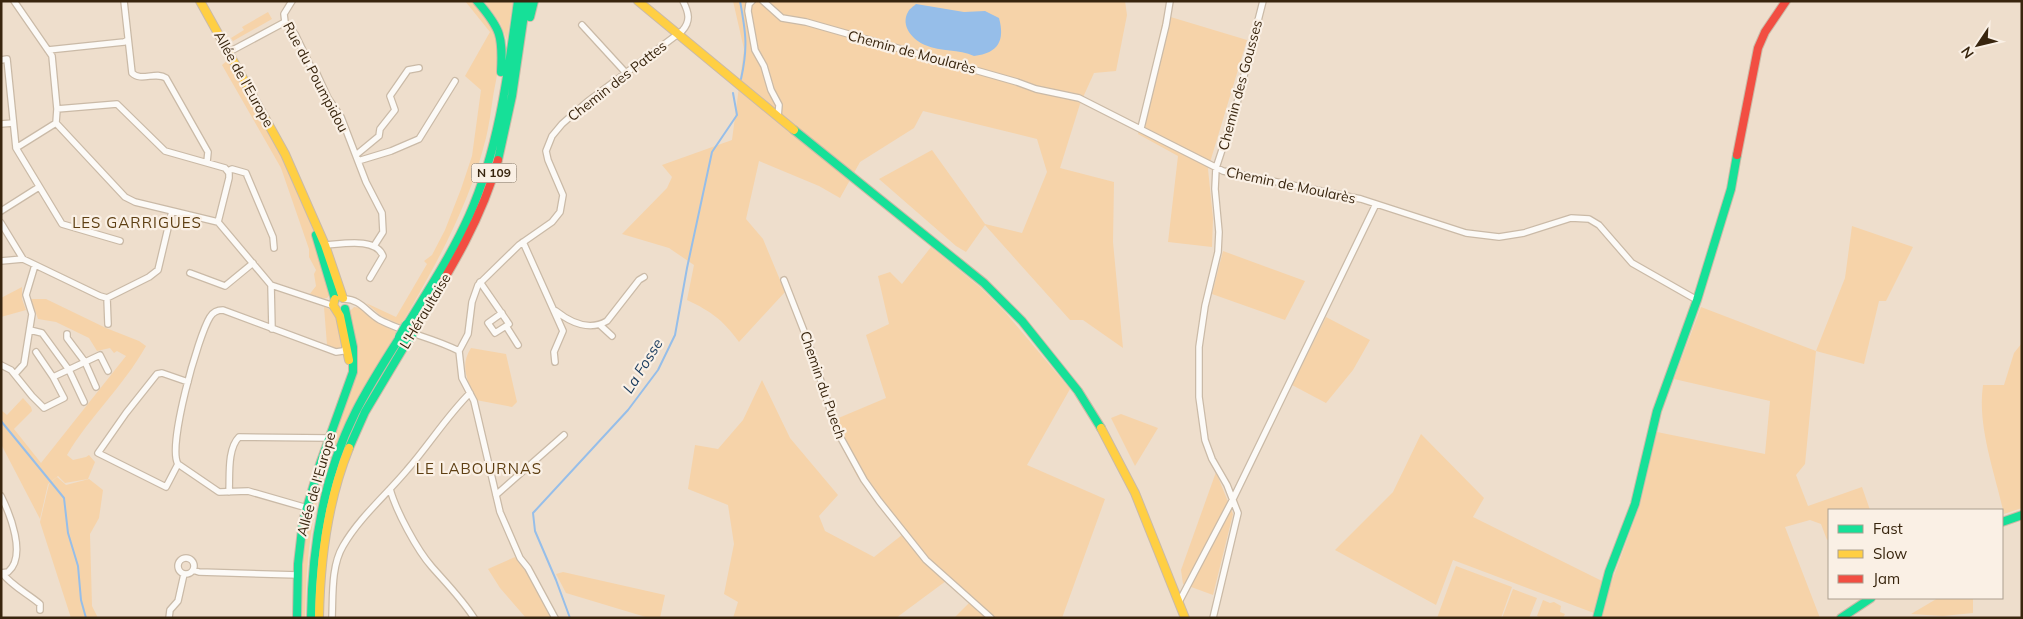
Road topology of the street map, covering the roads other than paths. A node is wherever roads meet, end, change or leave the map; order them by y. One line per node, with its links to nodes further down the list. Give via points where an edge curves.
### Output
1 (14, 1): 20 (street)
2 (124, 1): 19 (street)
3 (200, 1): 21 (main road, Allée de l'Europe)
4 (292, 1): 16 (street, Rue du Poumpidou, via 284,14)
5 (478, 1): 45 (main road, via 500,30 500,82 483,170)
6 (518, 1): 45 (main road, L'Héraultaise / N 109, via 492,150)
7 (526, 1): 27 (main road, L'Héraultaise / N 109)
8 (534, 1): 27 (main road)
9 (638, 1): 18 (main road)
10 (683, 1): 18 (street, via 689,18 687,26)
11 (752, 1): 28 (street, via 748,11 755,50 779,105)
12 (763, 1): 32 (street, Chemin de Moularès, via 785,19 806,22 1036,89 1076,97)
13 (1170, 1): 32 (street)
14 (1263, 1): 36 (street, Chemin des Gousses, via 1239,98)
15 (1786, 1): 62 (main road, via 1764,32 1758,48 1731,189)
16 (285, 22): 21 (street); 34 (street, Rue du Poumpidou, via 295,34 341,117)
17 (582, 25): 24 (street)
18 (678, 34): 24 (street, Chemin des Pattes); 28 (main road)
19 (128, 40): 20 (street); 35 (street, via 132,74 166,78 208,152)
20 (48, 50): 26 (street, via 53,62)
21 (229, 52): 38 (main road, Allée de l'Europe, via 286,154)
22 (1, 60): 30 (street, via 7,59)
23 (419, 68): 34 (street, via 408,70 390,96 395,110 380,129 379,136)
24 (626, 73): 47 (street, Chemin des Pattes, via 587,102 552,136 546,151 562,189 563,202 552,222)
25 (456, 81): 34 (street, via 419,139 391,151)
26 (57, 109): 29 (street); 35 (street, via 117,104 161,148)
27 (508, 114): 69 (main road, L'Héraultaise / N 109, via 494,172 479,214 452,265)
28 (778, 117): 109 (main road, via 954,257 1022,322 1078,391 1112,447 1135,493)
29 (56, 122): 33 (street); 42 (street, via 125,197)
30 (13, 123): 31 (street); 33 (street)
31 (1, 124)
32 (1141, 128): 36 (street, Chemin de Moularès)
33 (16, 148): 39 (street)
34 (357, 158): 49 (street, Rue du Poumpidou, via 384,216 383,232)
35 (207, 162): 37 (street)
36 (1216, 168): 40 (street, Chemin de Moularès); 98 (street, Chemin des Gousses, via 1218,243 1202,321 1198,370 1207,450)
37 (228, 171): 43 (street); 50 (street, via 246,173 273,237)
38 (299, 186): 48 (main road, Allée de l'Europe); 63 (main road, Allée de l'Europe)
39 (39, 187): 41 (street); 46 (street, via 62,224)
40 (1376, 204): 62 (street, Chemin de Moularès, via 1466,233 1499,237 1524,233 1571,218 1589,219 1599,225 1632,263); 98 (street)
41 (1, 211)
42 (172, 211): 43 (street); 61 (street, via 158,270)
43 (218, 222): 53 (street)
44 (1, 223): 51 (street)
45 (458, 238): 69 (main road, L'Héraultaise / N 109)
46 (120, 240)
47 (524, 242): 59 (street, Chemin des Pattes); 64 (street)
48 (325, 245): 49 (street, via 352,243); 63 (main road, Allée de l'Europe)
49 (374, 246): 57 (street, via 383,256)
50 (274, 248)
51 (23, 259): 52 (street); 54 (street)
52 (1, 261)
53 (253, 263): 55 (street, via 225,286); 60 (street)
54 (35, 265): 61 (street); 71 (street, via 26,295 32,314)
55 (190, 273)
56 (644, 276): 67 (street, via 607,321)
57 (370, 278)
58 (784, 280): 118 (street, Chemin du Puech, via 837,431 860,472 926,560)
59 (480, 282): 65 (street); 77 (street, Chemin des Pattes, via 474,294 467,339)
60 (271, 285): 63 (street); 70 (street)
61 (107, 298): 66 (street)
62 (1698, 300): 120 (main road, via 1657,410 1635,504 1609,572)
63 (339, 304): 76 (main road, Allée de l'Europe); 77 (street, via 364,306 379,319); 87 (main road, Allée de l'Europe, via 353,347 353,372)
64 (555, 310): 67 (street, via 583,325); 80 (street, via 563,331 554,352)
65 (502, 313): 68 (street, via 509,324); 68 (street, via 488,323 495,333)
66 (108, 324)
67 (600, 325): 73 (street)
68 (506, 326): 75 (street)
69 (411, 327): 74 (main road, L'Héraultaise / N 109, bridge)
70 (272, 329): 76 (street, via 336,352); 86 (street, via 223,310 214,312 208,319)
71 (30, 330): 82 (street, via 42,333); 84 (street, via 24,364)
72 (67, 334): 79 (street)
73 (612, 336)
74 (404, 338): 114 (main road, L'Héraultaise / N 109, via 361,402 338,452 316,537); 115 (main road, L'Héraultaise / N 109, via 345,456 324,538)
75 (518, 345)
76 (347, 347): 87 (main road, Allée de l'Europe)
77 (459, 351): 89 (street, via 462,378)
78 (36, 352): 85 (street)
79 (85, 362): 82 (street); 83 (street, via 100,355); 88 (street)
80 (555, 362)
81 (1, 365): 84 (street)
82 (69, 370): 85 (street); 90 (street)
83 (108, 371)
84 (15, 374): 85 (street, via 44,408 64,398)
85 (53, 377)
86 (188, 382): 93 (street, via 175,454); 93 (street, via 157,374 98,453 166,487)
87 (349, 382): 92 (main road, Allée de l'Europe)
88 (96, 387)
89 (470, 393): 94 (street); 96 (street)
90 (84, 402)
91 (564, 436): 96 (street)
92 (329, 438): 95 (street, via 239,437 233,450); 100 (main road, Allée de l'Europe)
93 (178, 464): 95 (street, via 219,492)
94 (390, 489): 110 (street, via 417,545); 116 (street, via 342,547 334,582)
95 (230, 492): 100 (street, via 248,491)
96 (496, 495): 117 (street, via 520,558)
97 (1, 496): 99 (street)
98 (1233, 499): 109 (street); 119 (street, via 1238,513)
99 (4, 507): 104 (street, via 15,529 15,556 11,569)
100 (307, 508): 106 (main road, Allée de l'Europe, via 300,536)
101 (2022, 515): 102 (main road)
102 (2003, 522)
103 (193, 570): 105 (street); 105 (street, via 192,562 183,559 179,561 178,568); 106 (street)
104 (2, 573): 108 (street, via 10,583 40,604)
105 (184, 574): 112 (street, via 178,601 170,610)
106 (298, 575): 113 (main road, Allée de l'Europe)
107 (1870, 599): 121 (main road)
108 (40, 610)
109 (1181, 612)
110 (473, 615): 111 (street)
111 (465, 617)
112 (169, 618)
113 (297, 618)
114 (311, 618)
115 (319, 618)
116 (332, 618)
117 (555, 618)
118 (991, 618)
119 (1213, 618)
120 (1597, 618)
121 (1841, 618)

